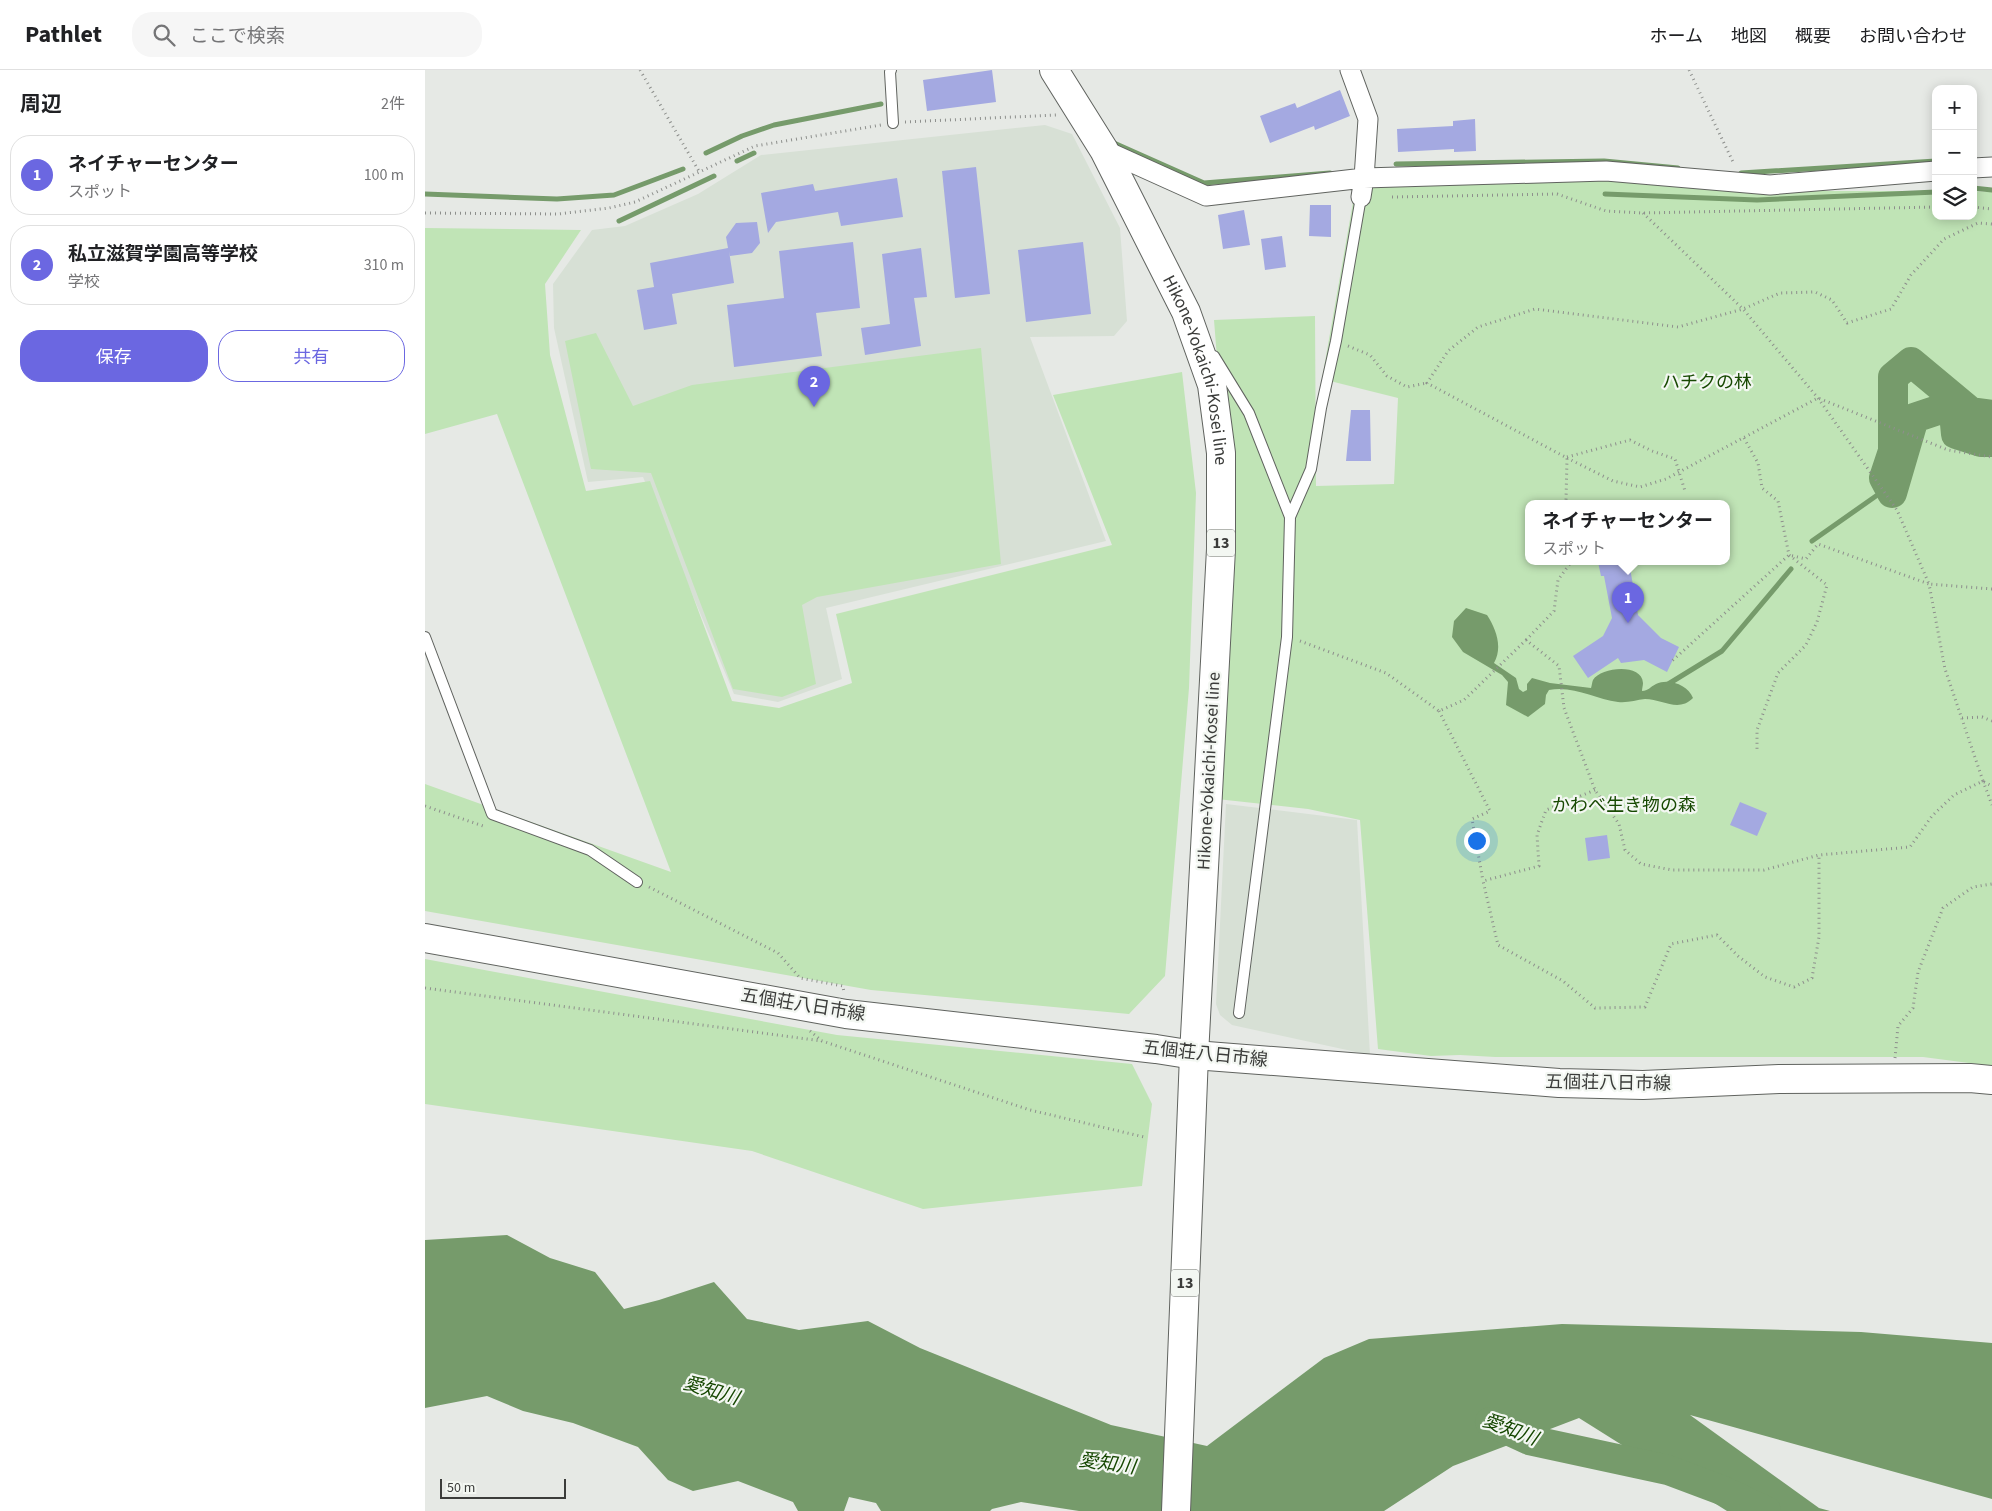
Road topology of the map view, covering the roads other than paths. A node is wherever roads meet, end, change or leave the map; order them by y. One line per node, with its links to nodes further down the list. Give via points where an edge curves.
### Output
1 (891, 70): 4 (lane)
2 (1054, 70): 5 (main road, Hikone-Yokaichi-Kosei line / 13)
3 (1350, 70): 9 (street, via 1368,119)
4 (893, 123)
5 (1104, 150): 9 (street, via 1206,196); 10 (main road, Hikone-Yokaichi-Kosei line / 13)
6 (1992, 167): 7 (street)
7 (1977, 168)
8 (1932, 171): 9 (street, via 1770,185 1606,171)
9 (1363, 188): 11 (lane, via 1311,469)
10 (1186, 312): 11 (lane, via 1249,413); 16 (main road, Hikone-Yokaichi-Kosei line / 13, via 1211,385 1221,453 1221,549)
11 (1290, 517): 15 (lane, via 1287,637)
12 (425, 637): 13 (lane, via 492,814 590,850)
13 (637, 882)
14 (425, 938): 16 (main road, 五個荘八日市線, via 846,1014)
15 (1239, 1013)
16 (1194, 1055): 17 (main road, 五個荘八日市線, via 1559,1083 1643,1085 1893,1078); 18 (main road, Hikone-Yokaichi-Kosei line / 13)
17 (1992, 1080)
18 (1176, 1511)

